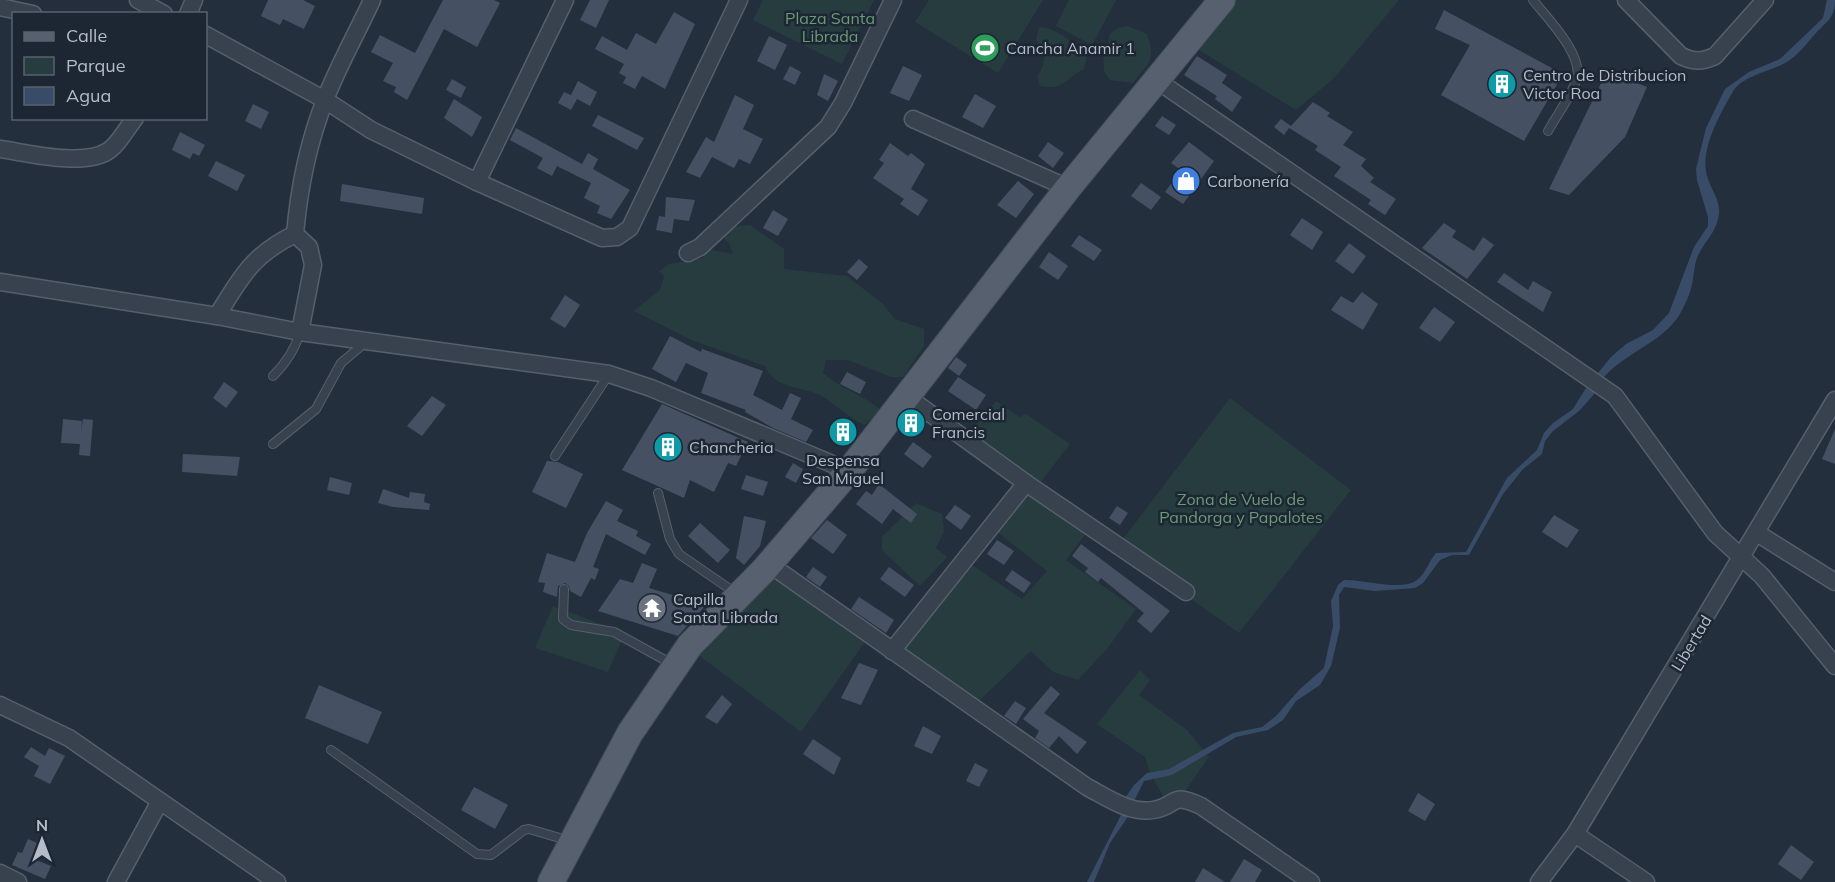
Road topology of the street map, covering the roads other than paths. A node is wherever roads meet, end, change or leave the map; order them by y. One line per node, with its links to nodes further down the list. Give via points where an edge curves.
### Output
1 (372, 0): 13 (street)
2 (565, 0): 18 (street)
3 (739, 0): 18 (street, via 630,228 617,237 602,238)
4 (893, 0): 21 (street, via 828,127 700,247)
5 (1222, 0): 12 (main road)
6 (1533, 0): 16 (lane, via 1574,54 1578,66 1577,79)
7 (1626, 0): 8 (street, via 1681,56 1692,61 1715,56)
8 (1765, 0)
9 (13, 6): 10 (street)
10 (28, 12)
11 (207, 36): 13 (street)
12 (1155, 79): 19 (main road); 36 (street, via 1615,396 1714,533)
13 (325, 100): 18 (street, via 371,130); 20 (street, via 304,170)
14 (913, 118): 19 (street)
15 (133, 120): 17 (street, via 109,151 92,158)
16 (1548, 130)
17 (0, 149)
18 (477, 182)
19 (1068, 188): 28 (main road)
20 (295, 234): 23 (street, via 248,267); 24 (street, via 309,247 313,265)
21 (688, 253)
22 (0, 282): 23 (street)
23 (217, 316): 24 (street)
24 (300, 332): 25 (street); 27 (lane, via 285,364)
25 (369, 340): 26 (street); 30 (lane, via 341,363 316,409)
26 (609, 374): 31 (lane); 32 (street)
27 (273, 376)
28 (906, 396): 32 (main road); 33 (street)
29 (1835, 400): 35 (street, Libertad)
30 (273, 444)
31 (555, 456)
32 (849, 471): 37 (main road)
33 (1026, 483): 40 (street); 42 (street)
34 (658, 493): 41 (lane, via 670,539 679,554)
35 (1758, 533): 36 (street, Libertad); 38 (street)
36 (1742, 559): 44 (street, via 1762,576); 48 (street, Libertad)
37 (769, 564): 41 (main road); 42 (street)
38 (1835, 582)
39 (564, 590): 43 (lane, via 563,618 571,625 614,632)
40 (1186, 592)
41 (738, 594): 43 (main road)
42 (892, 651): 55 (street, via 1087,787 1137,810 1153,810 1185,798)
43 (675, 666): 49 (main road, via 630,733)
44 (1835, 666)
45 (0, 705): 47 (street, via 69,738)
46 (331, 750): 49 (lane, via 477,854 491,855 517,834 530,829)
47 (160, 801): 52 (street); 53 (street)
48 (1575, 834): 56 (street, Libertad); 57 (street)
49 (573, 842): 54 (main road)
50 (0, 873): 51 (street)
51 (18, 882)
52 (116, 882)
53 (277, 882)
54 (551, 882)
55 (1311, 882)
56 (1539, 882)
57 (1646, 882)

